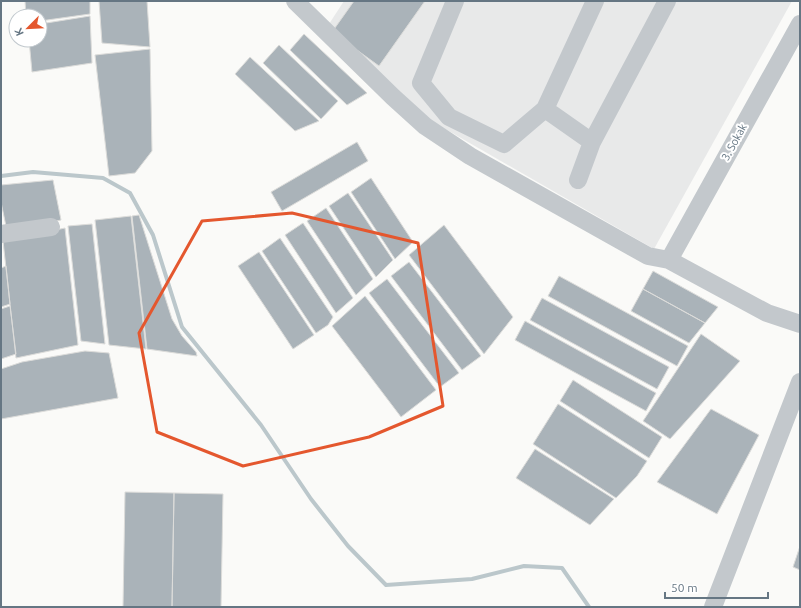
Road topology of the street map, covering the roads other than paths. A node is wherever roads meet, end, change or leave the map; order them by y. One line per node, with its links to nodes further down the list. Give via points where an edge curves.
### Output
1 (295, 1): 11 (street, via 425,126 470,156 648,256)
2 (454, 1): 6 (street, via 421,83 444,112 449,117 504,144)
3 (594, 1): 6 (street)
4 (667, 1): 7 (street)
5 (800, 24): 11 (street, 3. Sokak)
6 (545, 109): 7 (street)
7 (592, 142): 8 (street)
8 (578, 180)
9 (51, 227): 10 (street)
10 (1, 234)
11 (669, 260): 12 (street, via 767,313)
12 (800, 324)
13 (800, 382): 14 (street)
14 (713, 607)

